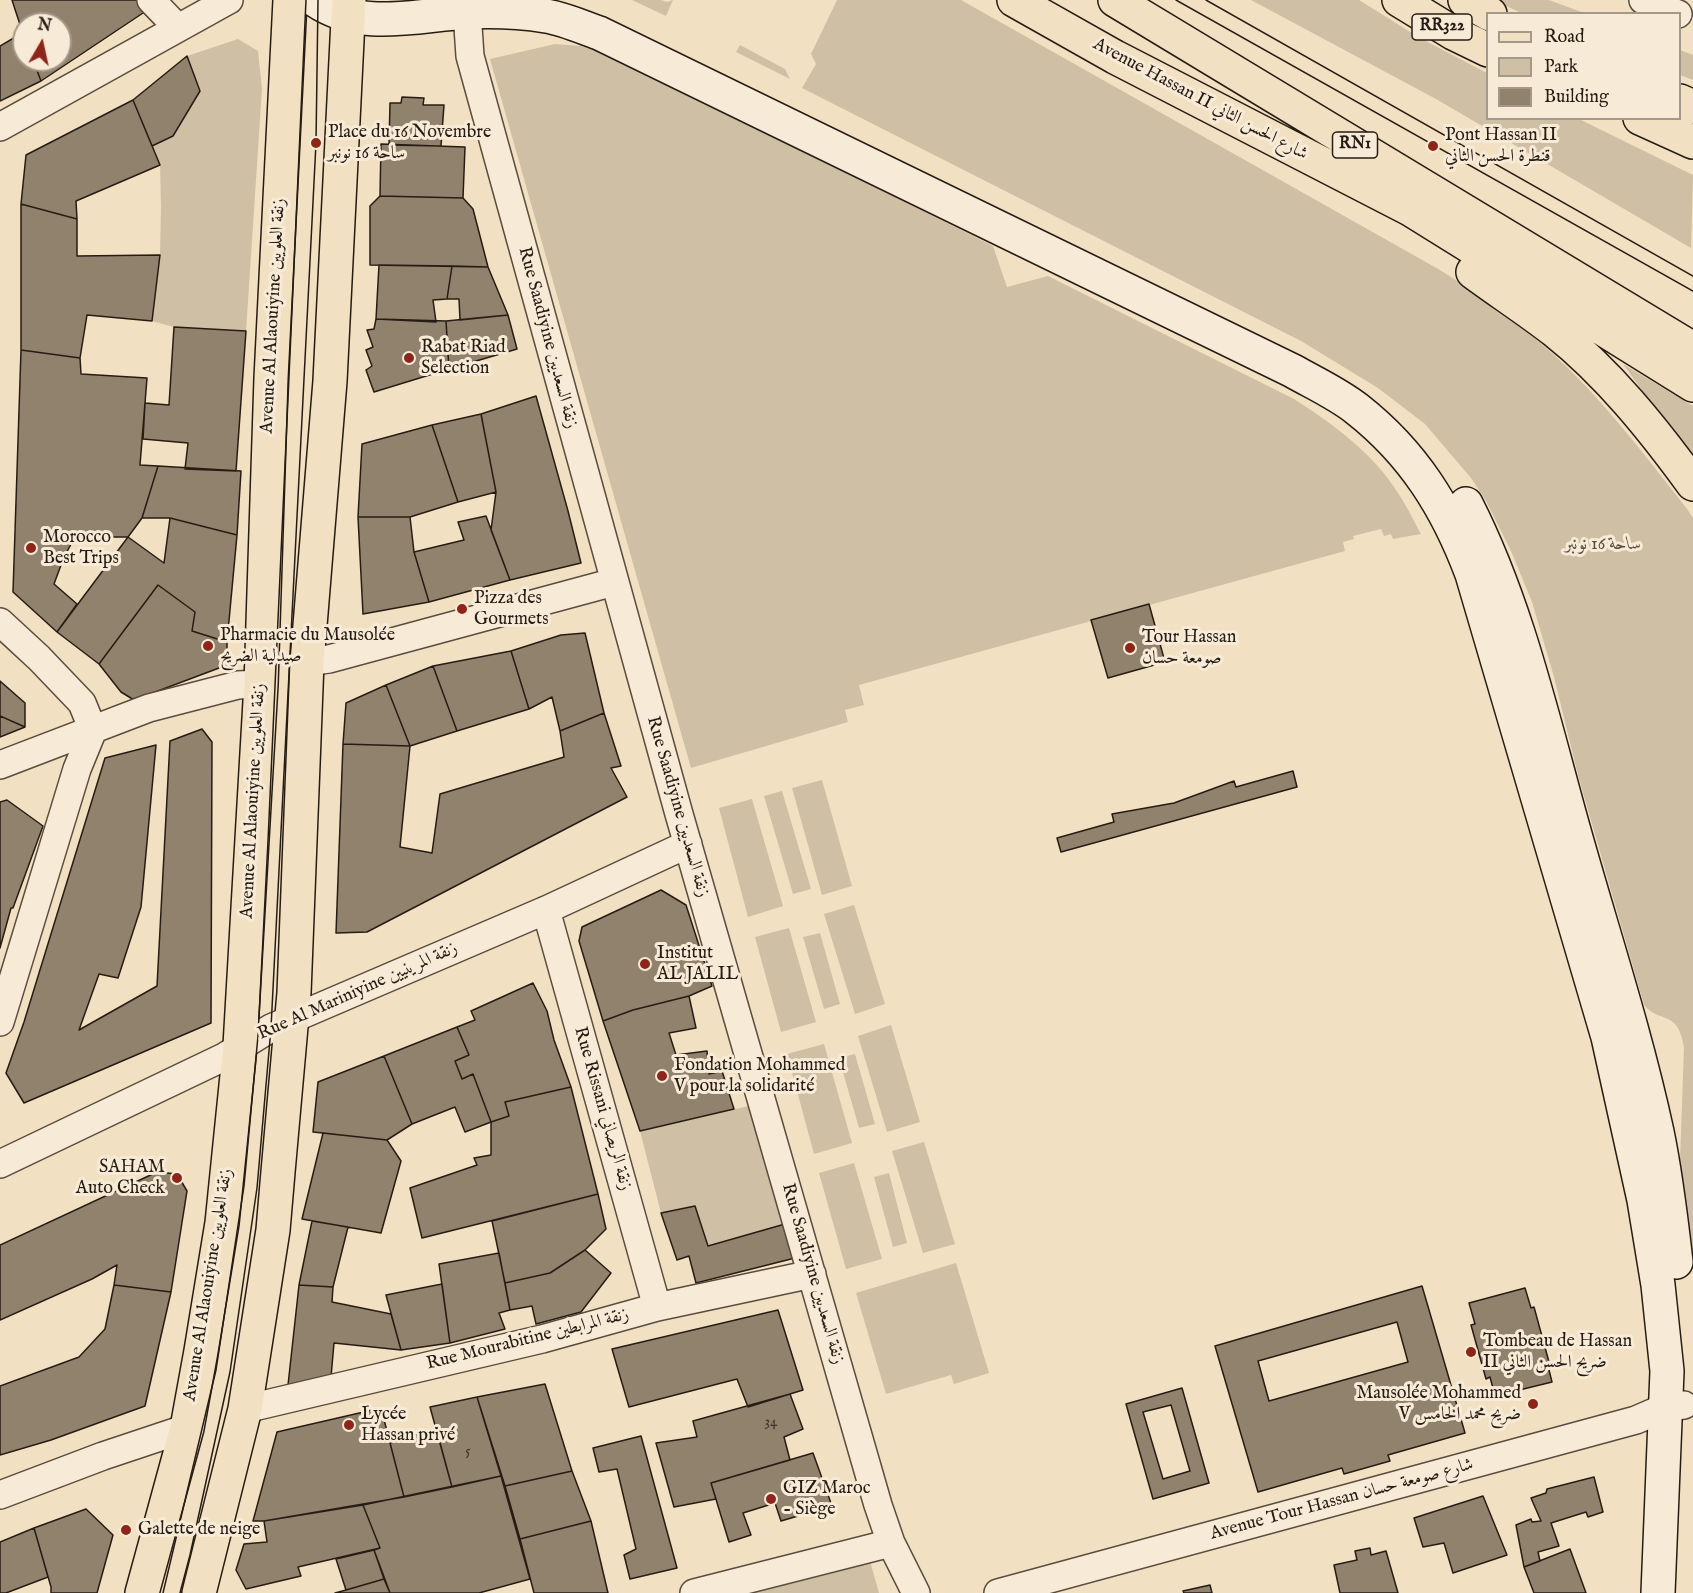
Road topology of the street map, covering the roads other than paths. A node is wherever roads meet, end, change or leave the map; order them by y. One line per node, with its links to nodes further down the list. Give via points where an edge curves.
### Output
1 (151, 0): 17 (street)
2 (229, 0): 17 (street)
3 (290, 0): 31 (main road, Avenue Al Alaouiyine زنقة العلويين, via 270,378)
4 (315, 0): 13 (street)
5 (570, 0): 38 (street, via 608,13 1302,353 1369,394 1397,417 1445,471 1496,567 1528,666)
6 (1014, 0): 19 (main road, Avenue Hassan II شارع الحسن الثاني / RN1)
7 (1056, 0): 19 (main road, via 1099,30)
8 (1091, 0): 12 (main road, Avenue Hassan II شارع الحسن الثاني, via 1107,6)
9 (1399, 0): 18 (main road, RR322)
10 (1466, 0): 15 (main road, RR322)
11 (1643, 0): 16 (street)
12 (1124, 5): 24 (main road, Avenue Hassan II شارع الحسن الثاني / RN1, via 1577,279)
13 (349, 8): 14 (street, via 383,20); 30 (main road, via 330,381)
14 (467, 12): 28 (street, Rue Saadiyine زنقة السعديين, via 470,56); 38 (street, via 545,16 599,33 1293,371 1356,408 1406,455 1427,481 1464,552)
15 (1487, 12)
16 (1674, 12)
17 (178, 28): 21 (street)
18 (1486, 50)
19 (1115, 57): 23 (main road, Avenue Hassan II شارع الحسن الثاني / RN1)
20 (1644, 120): 22 (main road)
21 (0, 127)
22 (1693, 142)
23 (1410, 210): 24 (main road, Avenue Hassan II شارع الحسن الثاني / RN1); 27 (main road, via 1455,259 1556,332 1597,370 1635,410)
24 (1642, 336): 25 (main road, RN1); 26 (main road, RN1)
25 (1693, 349)
26 (1693, 385)
27 (1693, 484)
28 (614, 582): 30 (street); 34 (street, Rue Saadiyine زنقة السعديين)
29 (0, 622): 32 (street, via 82,703)
30 (307, 662): 36 (main road)
31 (261, 684): 32 (street, via 238,685 148,708); 39 (main road, Avenue Al Alaouiyine زنقة العلويين)
32 (93, 730): 33 (street); 37 (street, via 77,769)
33 (0, 765)
34 (688, 844): 35 (street, Rue Al Mariniyine زنقة المرينيين); 41 (street, Rue Saadiyine زنقة السعديين)
35 (546, 910): 36 (street, Rue Al Mariniyine زنقة المرينيين); 42 (street, Rue Rissani زنقة الريصاني)
36 (292, 1019): 39 (street, Rue Al Mariniyine زنقة المرينيين); 44 (main road, via 273,1230)
37 (0, 1022)
38 (1620, 1036): 43 (street, via 1657,1132 1668,1195 1684,1349)
39 (240, 1046): 40 (street, Rue Al Mariniyine زنقة المرينيين); 45 (main road, Avenue Al Alaouiyine زنقة العلويين, via 222,1223)
40 (0, 1164)
41 (812, 1274): 42 (street, Rue Mourabitine زنقة المرابطين); 47 (street, Rue Saadiyine زنقة السعديين)
42 (657, 1307): 44 (street, Rue Mourabitine زنقة المرابطين, via 542,1339)
43 (1675, 1406): 52 (street, Avenue Tour Hassan شارع صومعة حسان, via 1636,1420); 53 (street); 54 (street)
44 (245, 1409): 49 (main road)
45 (187, 1428): 46 (street); 48 (main road, Avenue Al Alaouiyine زنقة العلويين)
46 (0, 1496)
47 (891, 1543): 50 (street); 51 (street, Rue Saadiyine زنقة السعديين)
48 (142, 1593)
49 (199, 1593)
50 (694, 1593)
51 (916, 1593)
52 (998, 1593)
53 (1658, 1593)
54 (1679, 1593)

